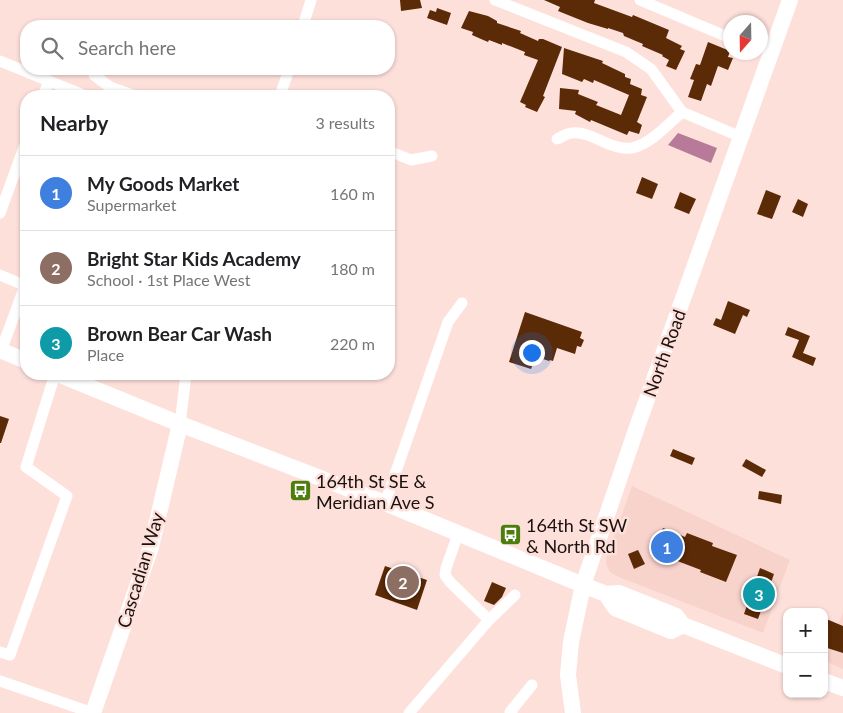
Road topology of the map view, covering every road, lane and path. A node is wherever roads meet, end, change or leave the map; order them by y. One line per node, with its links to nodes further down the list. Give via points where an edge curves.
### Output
1 (311, 0): 5 (street)
2 (495, 0): 19 (street, via 626,52 651,69)
3 (640, 0): 6 (street)
4 (790, 0): 7 (street, North Road)
5 (305, 20)
6 (723, 35)
7 (768, 48)
8 (764, 60): 20 (street, North Road)
9 (0, 62): 10 (street)
10 (20, 70)
11 (34, 75): 14 (street)
12 (94, 75): 17 (street)
13 (287, 75): 18 (street)
14 (49, 81): 15 (street); 16 (street)
15 (45, 90)
16 (71, 90)
17 (120, 90)
18 (282, 90)
19 (682, 112): 20 (street); 21 (street, via 656,134 630,148 583,134 571,133)
20 (741, 137): 38 (street, North Road)
21 (557, 139)
22 (395, 153): 23 (street, via 411,160)
23 (432, 156)
24 (20, 158): 25 (street)
25 (0, 213)
26 (0, 275): 27 (street)
27 (20, 283)
28 (20, 300): 30 (street)
29 (462, 303): 36 (street, via 448,322)
30 (0, 350): 31 (street)
31 (20, 358)
32 (55, 380): 41 (street, via 26,467 67,496 10,656)
33 (72, 380): 35 (street)
34 (185, 380): 35 (street)
35 (180, 424): 36 (street); 47 (street, Cascadian Way, via 151,547)
36 (385, 503): 37 (street)
37 (458, 534): 38 (street); 40 (street, via 445,575)
38 (583, 585): 42 (street, via 606,594 620,593 676,616 683,625); 50 (street, North Road, via 568,675)
39 (515, 595): 40 (street)
40 (489, 620): 48 (street)
41 (0, 652)
42 (783, 664)
43 (0, 681): 47 (street)
44 (828, 682): 46 (street)
45 (532, 686): 49 (street)
46 (843, 688)
47 (93, 713)
48 (409, 713)
49 (512, 713)
50 (573, 713)

